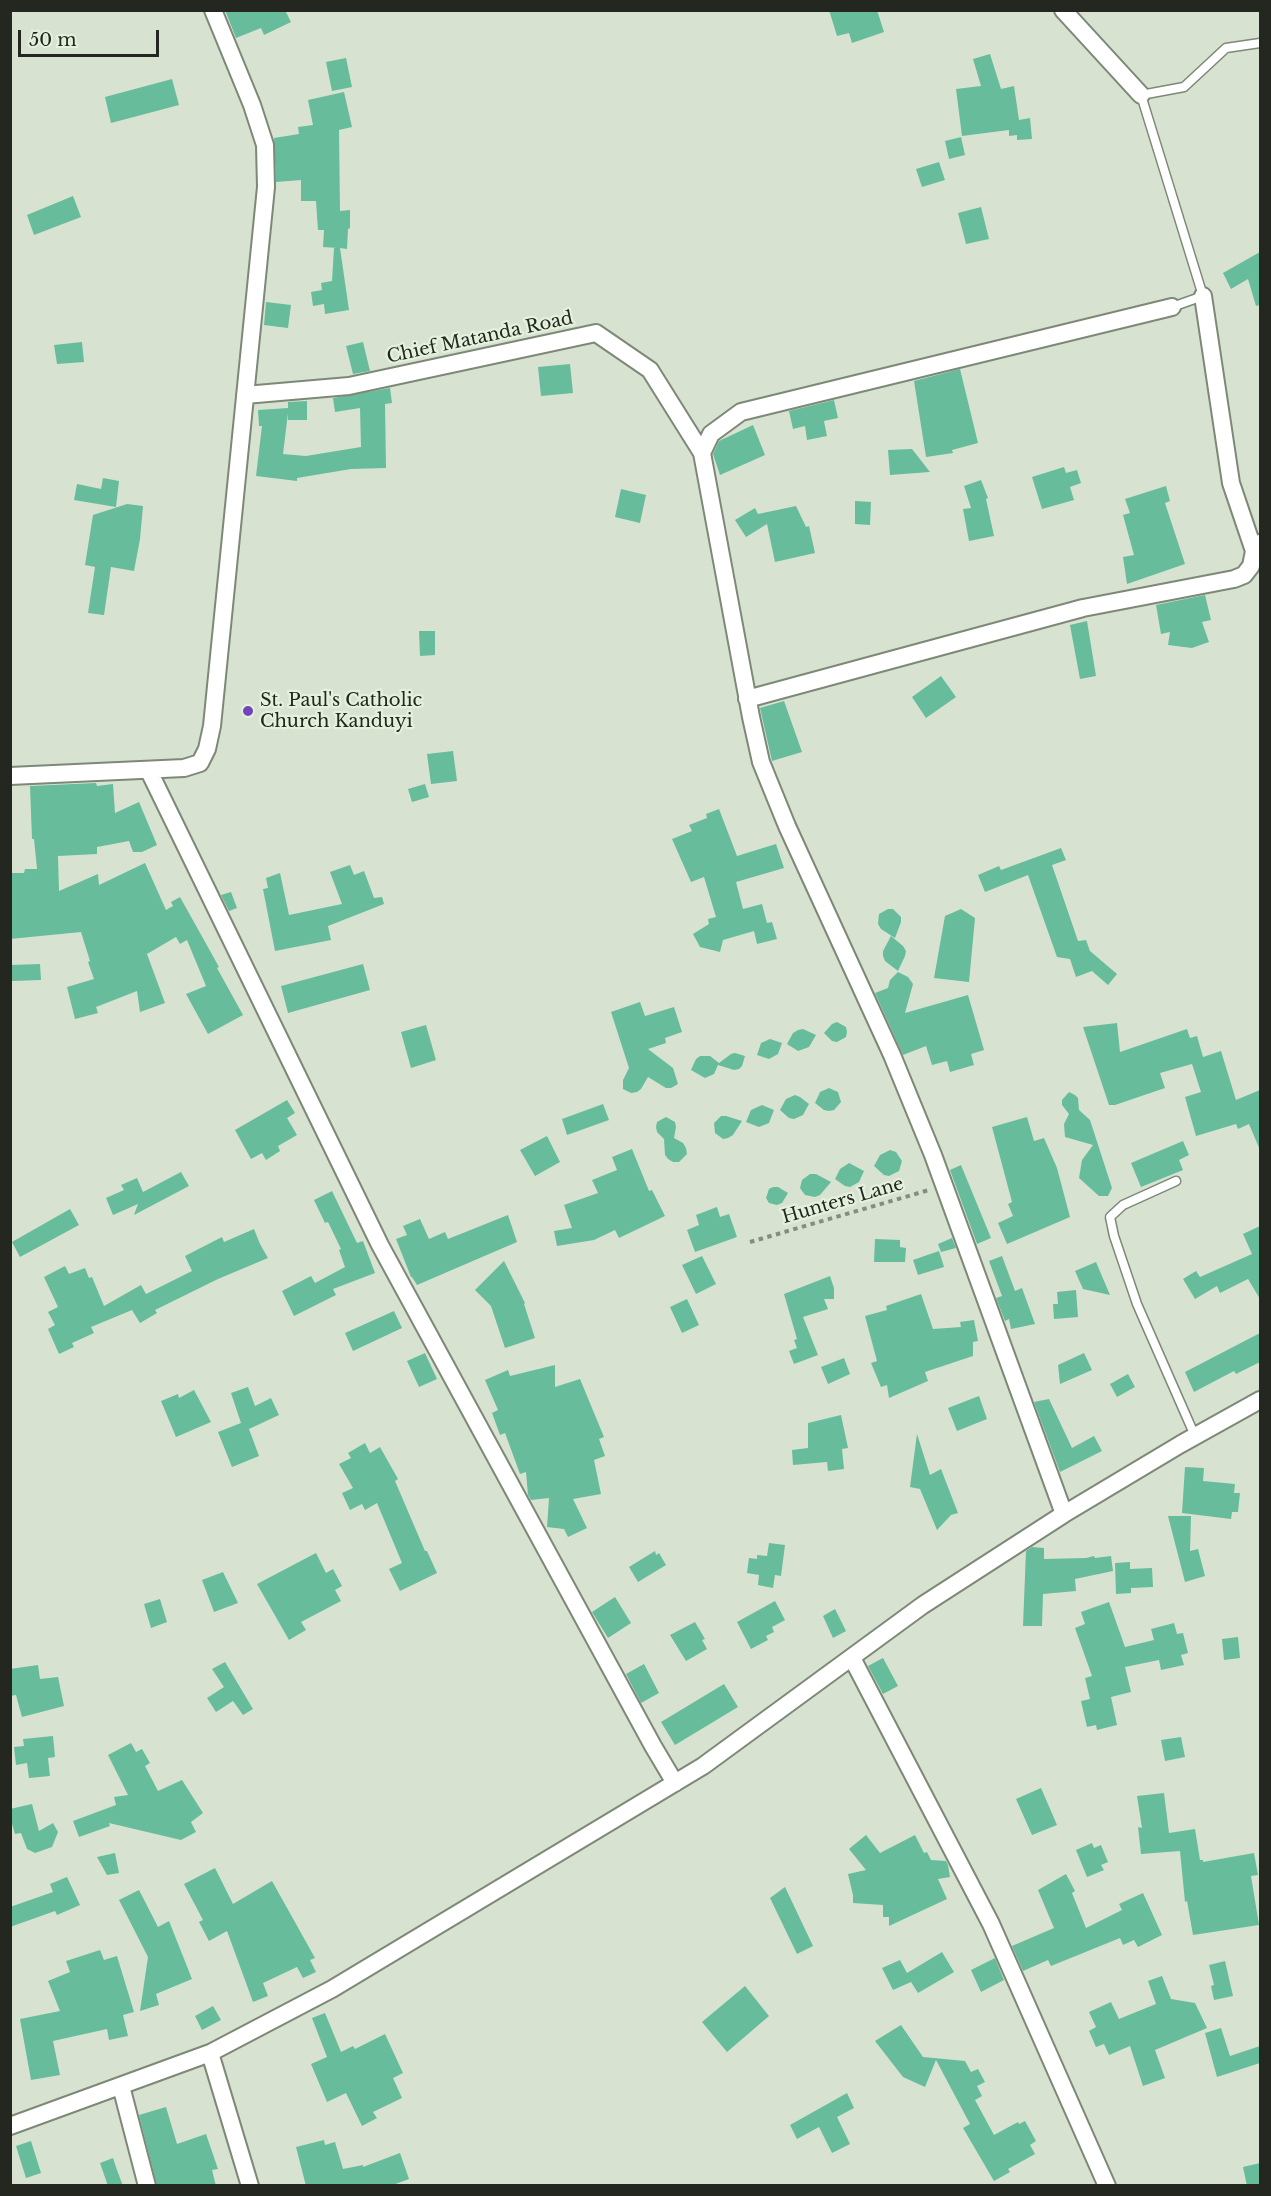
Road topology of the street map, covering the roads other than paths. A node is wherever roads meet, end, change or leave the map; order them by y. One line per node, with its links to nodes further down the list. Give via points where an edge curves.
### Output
1 (213, 10): 7 (street, via 265,145 266,187)
2 (1063, 10): 4 (street)
3 (1260, 43): 4 (lane, via 1226,48 1184,87)
4 (1141, 95): 5 (lane)
5 (1203, 296): 6 (lane); 9 (street, via 1231,483)
6 (1172, 307): 8 (street, via 741,412 711,434)
7 (245, 395): 8 (street, Chief Matanda Road, via 350,386 596,333 650,370); 11 (street, via 207,749 200,763)
8 (702, 453): 10 (street)
9 (1257, 547): 10 (street, via 1251,566 1234,579 1083,608)
10 (747, 699): 16 (street, via 761,762 892,1055)
11 (149, 771): 12 (street); 18 (street, via 380,1245)
12 (10, 776)
13 (1176, 1181): 15 (lane, via 1123,1204 1110,1217 1137,1304)
14 (1260, 1400): 15 (street)
15 (1195, 1436): 16 (street)
16 (1064, 1514): 17 (street, via 923,1605)
17 (852, 1658): 18 (street); 24 (street, via 991,1924)
18 (675, 1783): 19 (street, via 332,1989)
19 (210, 2053): 20 (street); 23 (street)
20 (121, 2086): 21 (street); 22 (street)
21 (10, 2126)
22 (147, 2186)
23 (250, 2186)
24 (1107, 2186)

